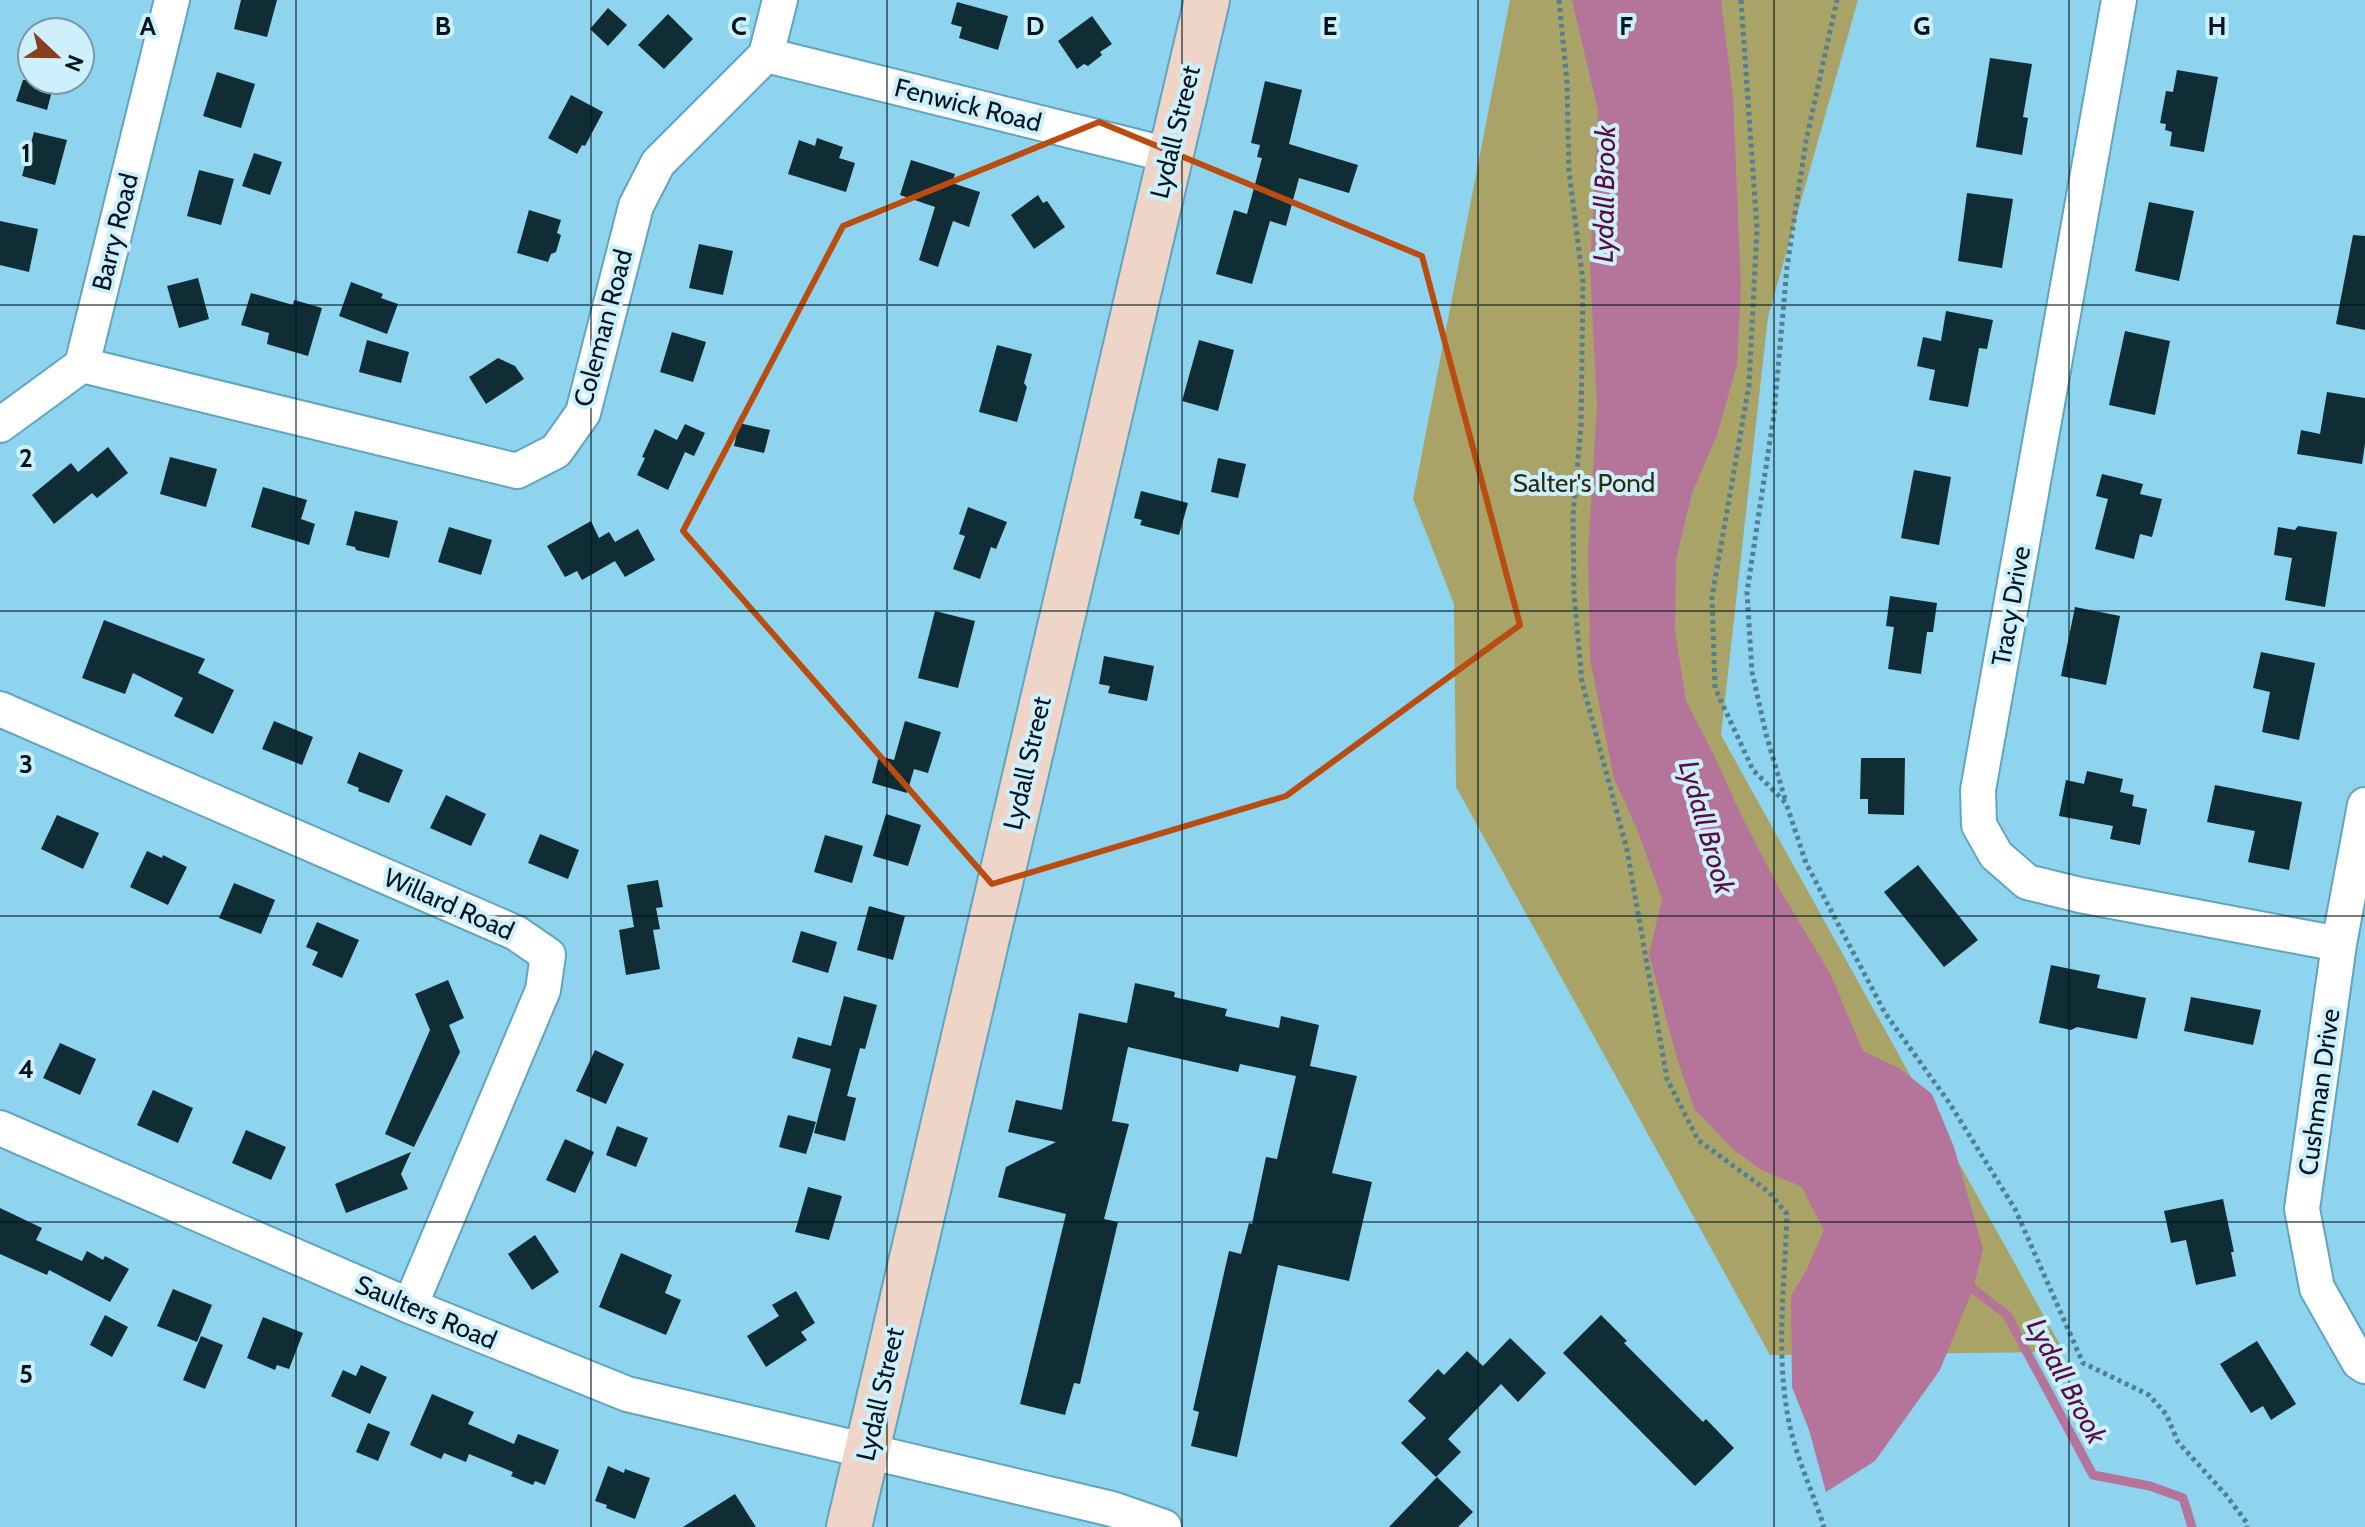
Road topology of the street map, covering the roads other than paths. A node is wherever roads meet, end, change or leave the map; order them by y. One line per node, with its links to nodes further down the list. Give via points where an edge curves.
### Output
1 (172, 0): 7 (street, Barry Road)
2 (780, 0): 5 (street)
3 (1207, 0): 6 (street, Lydall Street)
4 (2119, 0): 11 (street, Tracy Drive, via 1978,790 1979,825 1996,855 2027,882)
5 (766, 55): 6 (street, Fenwick Road); 7 (street, Coleman Road, via 658,163 636,206 583,413 556,451 517,471)
6 (1169, 155): 15 (street, Lydall Street)
7 (82, 365): 8 (street)
8 (0, 425)
9 (0, 709): 13 (street, Willard Road, via 516,933 548,955 543,990)
10 (2365, 805): 11 (street, Cushman Drive)
11 (2339, 944): 14 (street, Cushman Drive, via 2302,1209 2317,1288)
12 (0, 1128): 13 (street, Saulters Road)
13 (410, 1306): 15 (street, Saulters Road, via 627,1394)
14 (2365, 1366)
15 (867, 1451): 16 (street, Lydall Street); 17 (street, Saulters Road, via 1112,1509)
16 (849, 1527)
17 (1164, 1527)

